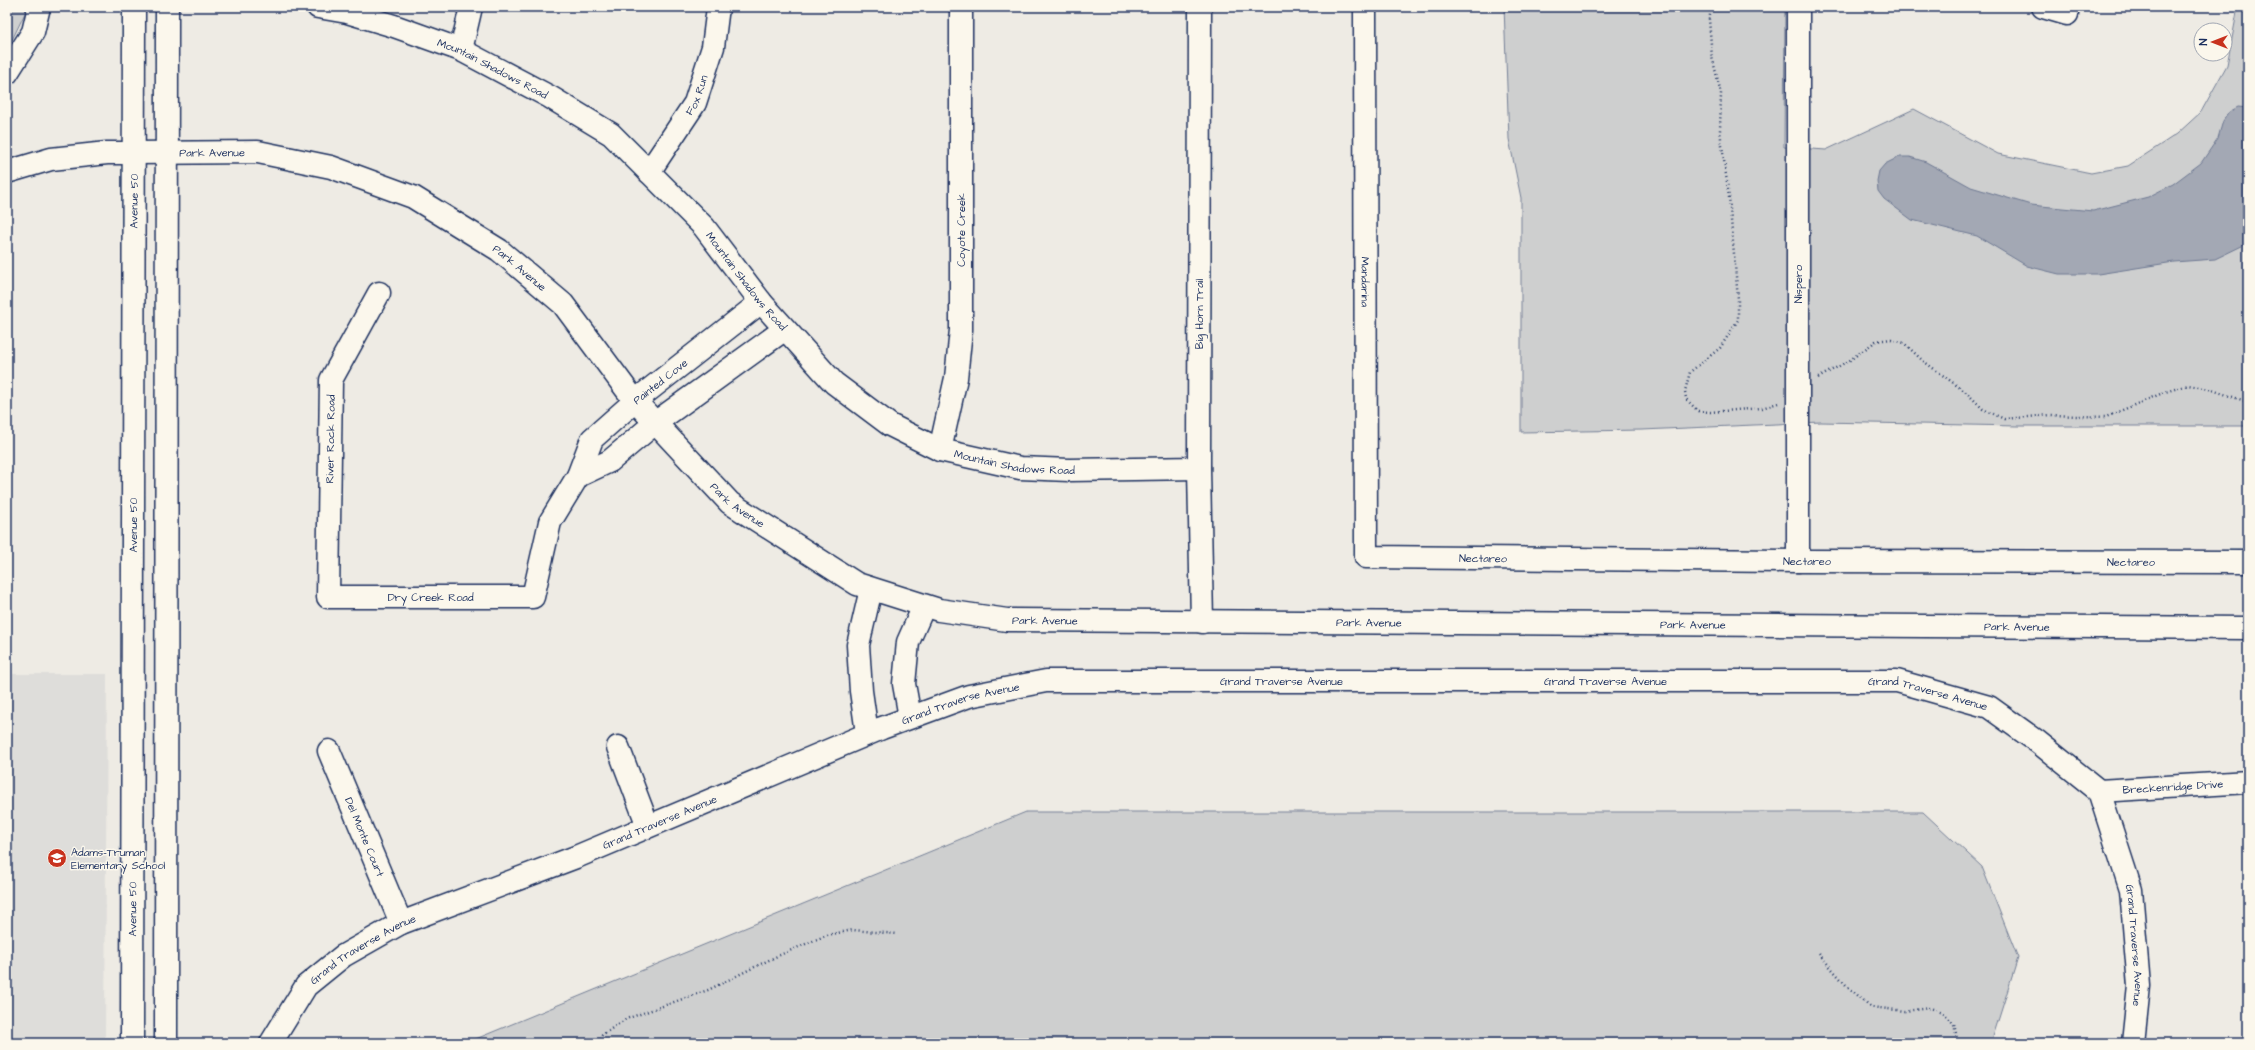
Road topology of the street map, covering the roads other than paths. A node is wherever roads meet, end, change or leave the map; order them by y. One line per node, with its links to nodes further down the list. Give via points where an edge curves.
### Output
1 (40, 7): 14 (street, via 34,32)
2 (134, 7): 15 (street, Avenue 50)
3 (167, 7): 16 (street)
4 (318, 7): 13 (street, Mountain Shadows Road, via 347,12 394,26)
5 (471, 7): 13 (street)
6 (718, 7): 18 (street, Fox Run, via 713,47 695,103)
7 (961, 7): 24 (street, Coyote Creek, via 961,330 956,378)
8 (1200, 7): 25 (street, Big Horn Trail)
9 (1365, 7): 27 (street, Mandarina)
10 (1798, 7): 28 (street, Nispero)
11 (2043, 7): 12 (street)
12 (2067, 14)
13 (461, 50): 18 (street, Mountain Shadows Road, via 550,97 611,134)
14 (7, 73)
15 (133, 153): 16 (street, Park Avenue); 17 (street, Park Avenue, via 51,159); 44 (street, Avenue 50)
16 (167, 153): 22 (street, Park Avenue, via 258,152 331,167 413,198 499,250 563,304); 45 (street)
17 (7, 172)
18 (649, 172): 20 (street, Mountain Shadows Road, via 704,227)
19 (380, 293): 31 (street, River Rock Road, via 331,380)
20 (761, 302): 21 (street, Mountain Shadows Road); 22 (street, Painted Cove)
21 (785, 329): 23 (street); 24 (street, Mountain Shadows Road, via 834,383 890,425)
22 (635, 401): 23 (street, Park Avenue); 26 (street, Painted Cove, via 592,440)
23 (655, 423): 26 (street, via 610,461); 30 (street, Park Avenue, via 730,503 857,584)
24 (940, 450): 25 (street, Mountain Shadows Road, via 1020,468)
25 (1199, 468): 34 (street, Big Horn Trail)
26 (578, 476): 32 (street, Painted Cove, via 550,522)
27 (1366, 557): 28 (street, Nectareo)
28 (1798, 561): 29 (street, Nectareo)
29 (2248, 562)
30 (871, 589): 33 (street, Park Avenue); 37 (street, via 858,645)
31 (328, 597): 32 (street, Dry Creek Road)
32 (533, 597)
33 (924, 606): 34 (street, Park Avenue, via 1007,620); 36 (street, via 908,642 904,684)
34 (1202, 622): 35 (street, Park Avenue)
35 (2248, 628)
36 (910, 717): 37 (street, Grand Traverse Avenue); 41 (street, Grand Traverse Avenue, via 969,696 1046,681 1897,681 1989,707)
37 (867, 733): 42 (street, Grand Traverse Avenue)
38 (618, 747): 42 (street)
39 (329, 751): 43 (street, Del Monte Court)
40 (2248, 782): 41 (street, Breckenridge Drive)
41 (2099, 791): 47 (street, Grand Traverse Avenue, via 2131,890 2139,986)
42 (648, 826): 43 (street, Grand Traverse Avenue, via 576,857)
43 (401, 924): 46 (street, Grand Traverse Avenue, via 343,956 306,986)
44 (132, 1043)
45 (166, 1043)
46 (271, 1043)
47 (2133, 1043)

